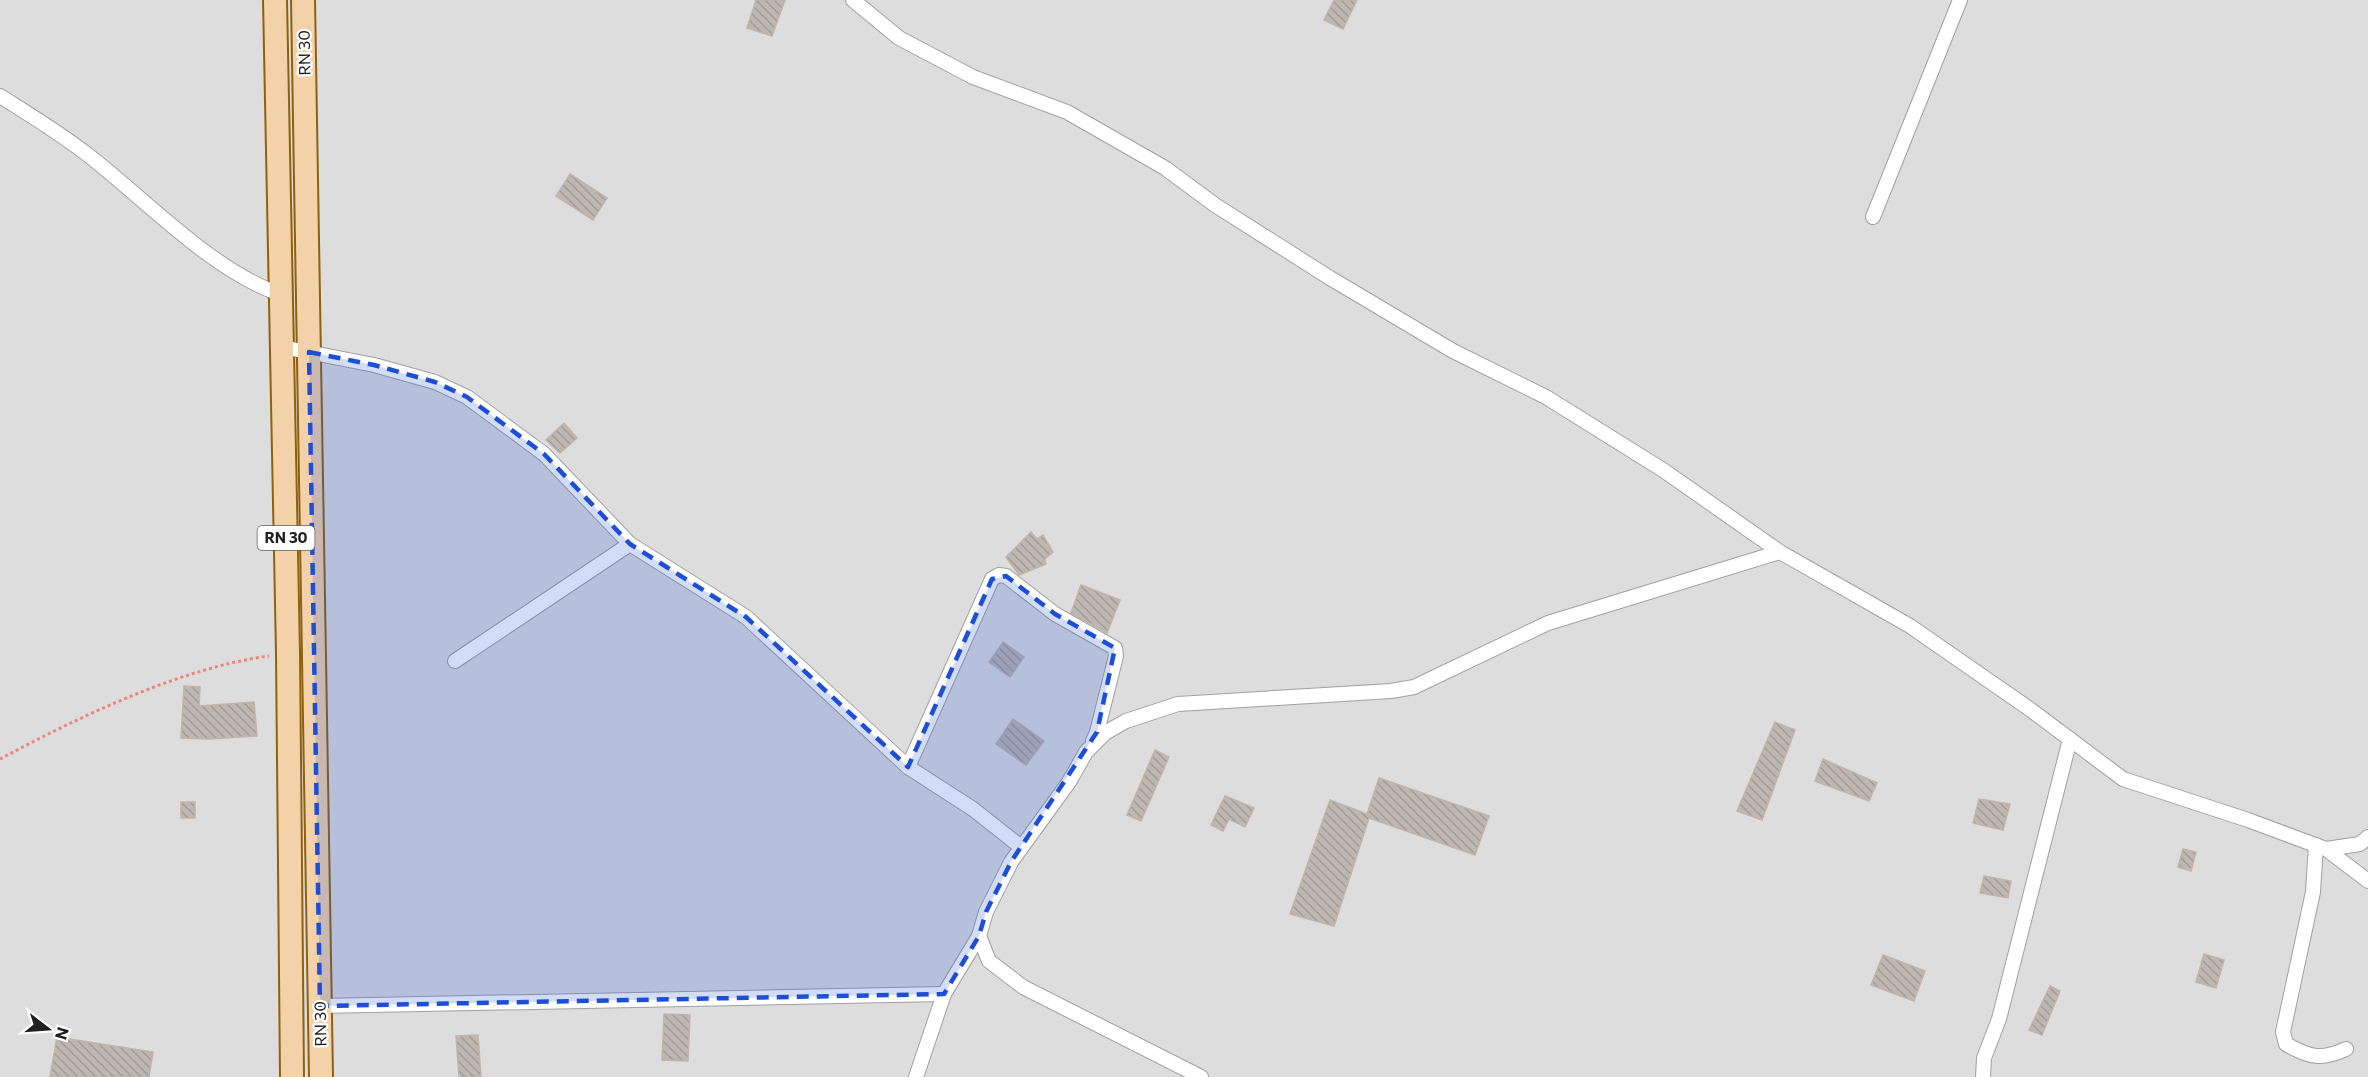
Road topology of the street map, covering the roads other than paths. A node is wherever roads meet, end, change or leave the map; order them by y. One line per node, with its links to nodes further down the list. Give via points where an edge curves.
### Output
1 (275, 0): 7 (main road, RN 30)
2 (303, 0): 9 (main road, RN 30 / RN 30)
3 (853, 0): 11 (street, via 899,38 973,77 1067,112 1165,168 1215,205 1330,278 1453,351 1546,397)
4 (1960, 0): 6 (street)
5 (0, 96): 7 (street, via 89,155 170,224 253,285)
6 (1873, 217)
7 (280, 294): 8 (main road, RN 30)
8 (282, 347): 9 (street); 24 (main road, RN 30)
9 (309, 352): 10 (street, via 405,373 467,397 544,454); 22 (main road, RN 30 / RN 30)
10 (630, 544): 12 (street); 15 (street, via 746,617)
11 (1780, 552): 13 (street, via 1910,626); 14 (street, via 1548,623 1414,687 1178,704 1126,721 1105,733)
12 (455, 661)
13 (2070, 739): 18 (street, via 2123,779); 28 (street, via 1999,1019 1984,1058)
14 (1086, 752): 15 (street, via 1097,732 1116,656 1114,648 999,575 992,579); 17 (street)
15 (908, 767): 17 (street)
16 (2365, 842): 18 (street)
17 (1022, 847): 20 (street, via 986,912)
18 (2321, 847): 19 (street); 23 (street, via 2283,1032 2286,1044 2311,1055 2326,1058)
19 (2368, 881)
20 (980, 936): 21 (street); 27 (street, via 989,961 1023,987)
21 (944, 994): 22 (street); 26 (street)
22 (320, 1006): 25 (main road, RN 30 / RN 30)
23 (2346, 1048)
24 (292, 1077)
25 (321, 1077)
26 (916, 1077)
27 (1202, 1077)
28 (1983, 1077)

